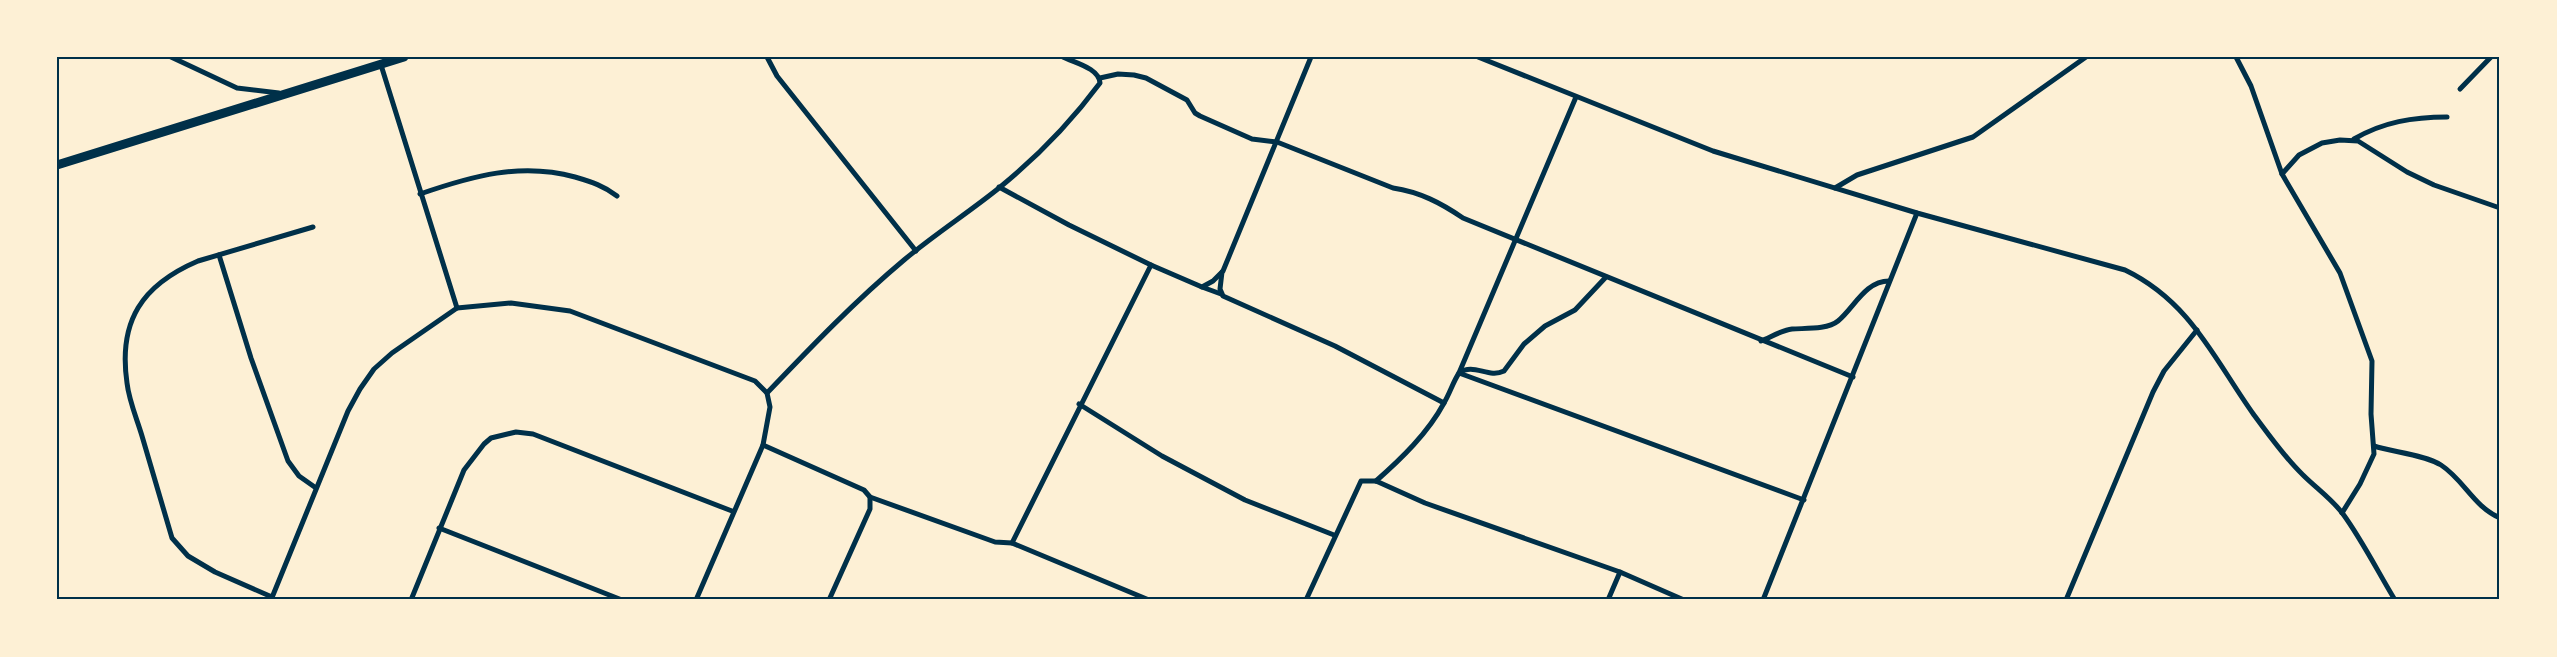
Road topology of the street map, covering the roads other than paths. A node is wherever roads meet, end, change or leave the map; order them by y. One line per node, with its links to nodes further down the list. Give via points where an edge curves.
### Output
1 (171, 57): 13 (street, via 237,88)
2 (404, 57): 10 (highway)
3 (767, 57): 28 (street, via 777,76)
4 (1063, 57): 11 (street)
5 (1311, 57): 17 (street)
6 (1478, 57): 14 (street)
7 (2086, 57): 21 (street, via 1973,137 1857,175)
8 (2236, 57): 19 (street, via 2252,86)
9 (2491, 57): 12 (street)
10 (381, 65): 13 (highway); 22 (street)
11 (1100, 78): 17 (street, via 1118,74 1146,78 1187,100 1200,116 1252,139); 20 (street, via 1086,102)
12 (2460, 89)
13 (283, 94): 18 (highway)
14 (1576, 97): 21 (street, via 1713,150); 27 (street)
15 (2447, 117): 16 (street, via 2405,120 2367,131)
16 (2352, 140): 19 (street, via 2322,143 2299,155); 24 (street, via 2433,185)
17 (1277, 142): 27 (street, via 1393,188 1429,198 1463,218); 31 (street)
18 (57, 165)
19 (2282, 174): 45 (street, via 2340,273 2368,344)
20 (999, 188): 28 (street); 30 (street)
21 (1835, 188): 25 (street)
22 (420, 194): 23 (street, via 494,172 526,170 559,173 604,186); 36 (street)
23 (617, 196)
24 (2500, 208)
25 (1917, 213): 33 (street); 37 (street, via 2125,270 2166,295)
26 (313, 226): 29 (street)
27 (1515, 239): 32 (street); 39 (street)
28 (916, 250): 41 (street, via 846,311)
29 (219, 255): 47 (street, via 288,461 299,476); 57 (street, via 162,279 142,302 128,331 127,384 172,538 188,556)
30 (1150, 265): 34 (street); 43 (street)
31 (1223, 271): 34 (street); 35 (street)
32 (1606, 277): 38 (street); 39 (street, via 1575,310 1545,326 1524,344 1504,371 1489,375 1471,368)
33 (1889, 281): 38 (street, via 1866,291 1838,322 1790,329); 40 (street)
34 (1202, 287): 35 (street)
35 (1221, 294): 42 (street, via 1335,346)
36 (458, 308): 41 (street, via 511,303 570,311 755,381); 47 (street, via 374,369 348,411)
37 (2197, 330): 51 (street, via 2293,464); 67 (street, via 2164,371 2153,392)
38 (1761, 341): 40 (street)
39 (1459, 373): 42 (street); 49 (street)
40 (1853, 377): 49 (street)
41 (767, 393): 44 (street, via 770,407)
42 (1444, 403): 46 (street, via 1399,460)
43 (1079, 404): 54 (street, via 1162,456 1245,500); 55 (street)
44 (763, 445): 48 (street, via 864,490); 50 (street)
45 (2374, 446): 51 (street, via 2360,484); 52 (street, via 2441,465 2487,512)
46 (1376, 481): 54 (street, via 1360,481); 56 (street, via 1483,525)
47 (316, 488): 57 (street)
48 (870, 497): 55 (street, via 995,542); 61 (street, via 870,509)
49 (1804, 500): 66 (street)
50 (732, 511): 53 (street, via 533,434 516,432 491,438 484,444 464,470); 60 (street)
51 (2342, 513): 68 (street)
52 (2500, 518)
53 (439, 528): 58 (street); 59 (street)
54 (1334, 535): 63 (street)
55 (1012, 543): 62 (street)
56 (1620, 572): 64 (street); 65 (street)
57 (271, 599)
58 (411, 600)
59 (622, 600)
60 (696, 600)
61 (829, 600)
62 (1149, 600)
63 (1307, 600)
64 (1608, 600)
65 (1684, 600)
66 (1763, 600)
67 (2066, 600)
68 (2395, 600)

